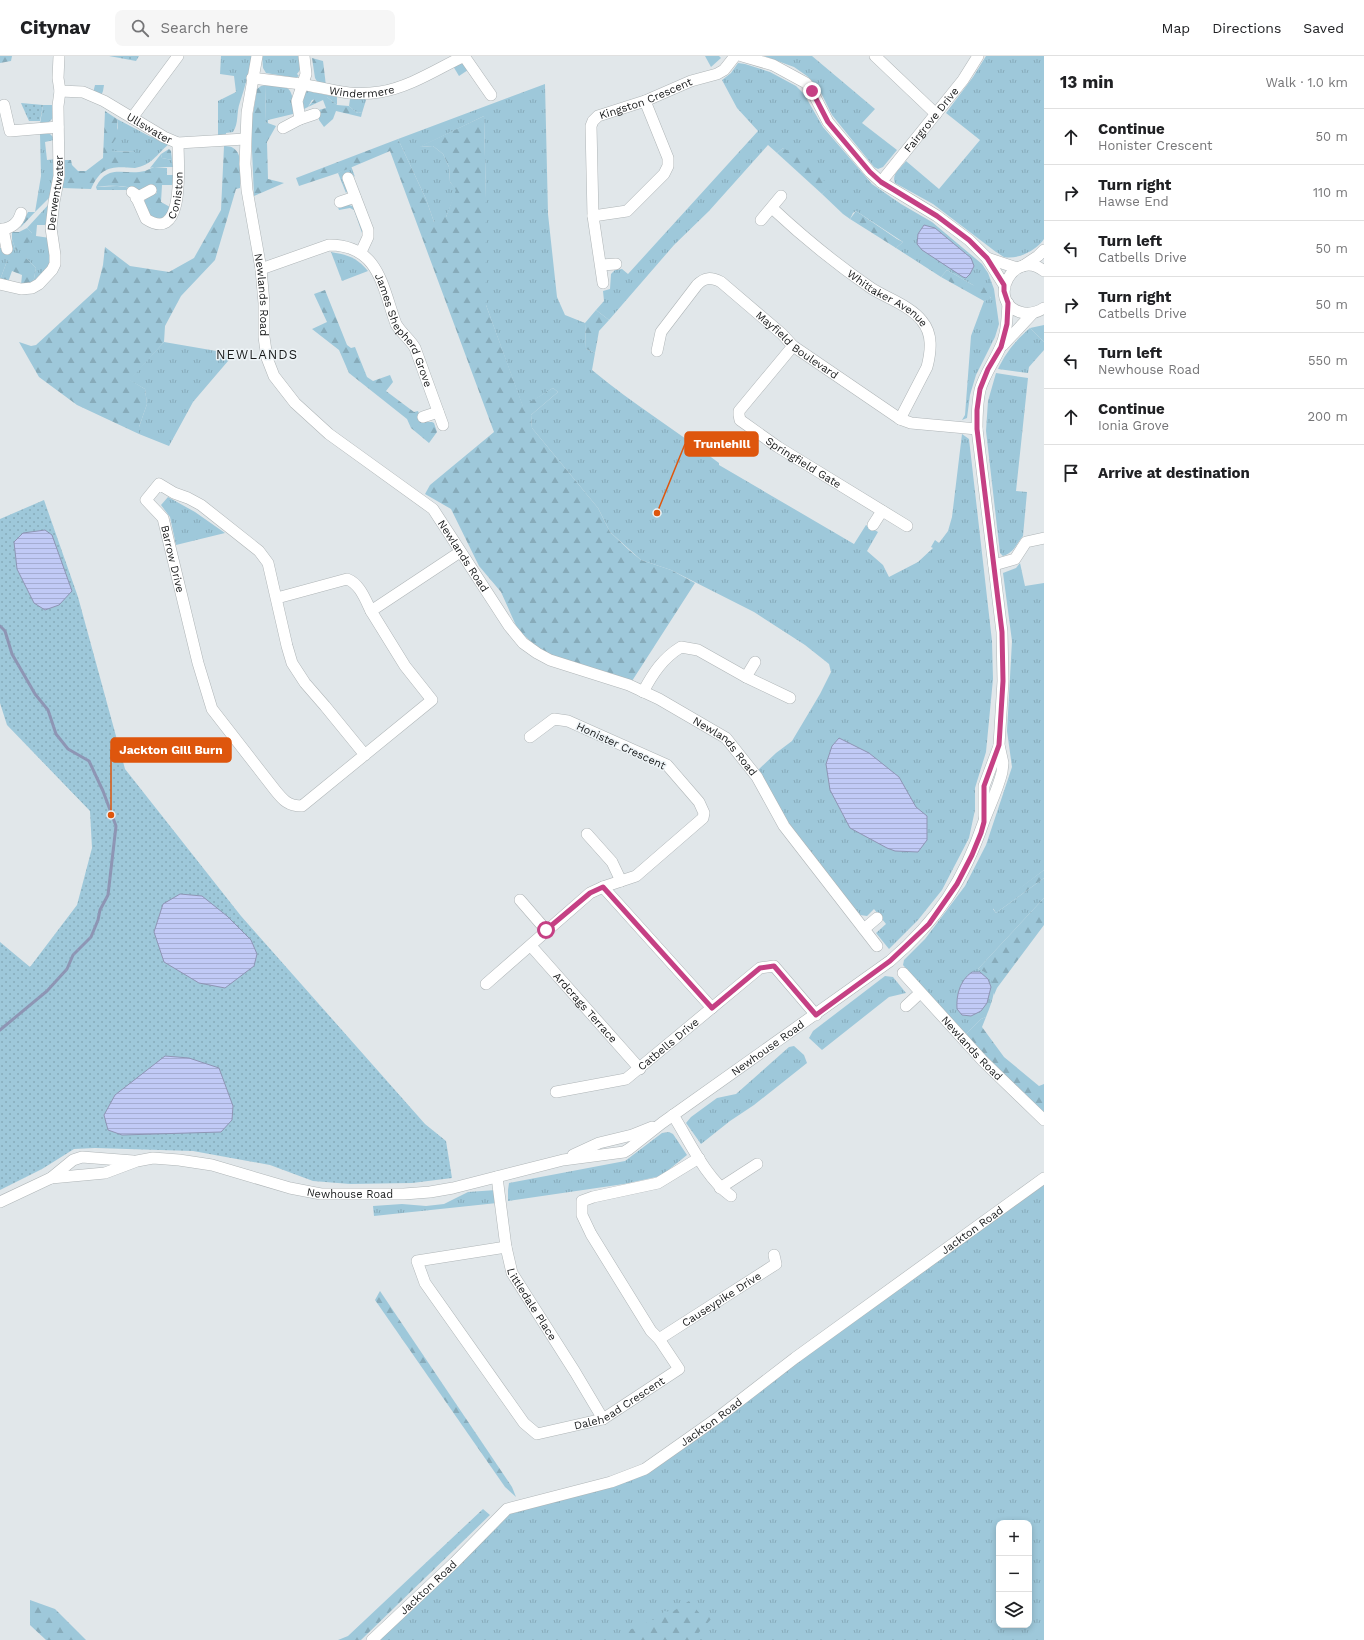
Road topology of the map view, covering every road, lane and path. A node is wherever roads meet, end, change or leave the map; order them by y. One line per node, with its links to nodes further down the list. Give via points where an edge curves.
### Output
1 (60, 56): 12 (street, Derwentwater)
2 (178, 56): 18 (street)
3 (257, 56): 10 (street, Newlands Road)
4 (304, 56): 11 (street, via 306,74)
5 (464, 56): 11 (street, Windermere, via 412,83 381,92 350,94); 13 (street)
6 (734, 56): 14 (street, Kingston Crescent, via 724,70 717,74 691,81)
7 (742, 56): 25 (street, via 773,66 806,84 828,122)
8 (876, 56): 17 (street)
9 (978, 56): 17 (street, Fairgrove Drive)
10 (252, 78): 11 (street, Windermere); 22 (street, Newlands Road)
11 (303, 85): 19 (street, via 297,101)
12 (60, 91): 18 (street, Ullswater, via 82,92 104,101); 20 (street, Derwentwater)
13 (491, 94)
14 (645, 101): 32 (street, Kingston Crescent, via 598,116 593,120 591,126); 32 (street, via 668,158 668,166 664,174 627,211)
15 (4, 105): 20 (street, via 10,131)
16 (316, 114): 19 (street)
17 (936, 114): 25 (street, Fairgrove Drive)
18 (132, 118): 23 (street, Ullswater)
19 (300, 119): 21 (street)
20 (58, 127): 45 (street, Derwentwater, via 59,176 51,228 55,264 39,284 32,288 21,289)
21 (282, 128)
22 (245, 139): 23 (street, Ullswater); 42 (street, Newlands Road, via 247,190)
23 (178, 143): 26 (street, Coniston, via 174,212 170,220 164,224 146,219 134,195)
24 (348, 178): 28 (street)
25 (881, 182): 38 (street, via 937,216 969,240)
26 (151, 190)
27 (781, 196): 30 (street)
28 (355, 197): 29 (street); 37 (street, via 368,230 368,237)
29 (340, 202)
30 (772, 208): 33 (street); 54 (street, Whittaker Avenue, via 830,258 922,321 930,338 931,348 927,367)
31 (21, 213): 34 (street, via 12,227)
32 (594, 216): 40 (street, Kingston Crescent)
33 (761, 220)
34 (2, 230): 35 (street)
35 (7, 249)
36 (1044, 250): 41 (street)
37 (361, 252): 42 (street, James Shepherd Grove, via 340,245 329,246); 52 (street, James Shepherd Grove, via 378,273 399,329 415,348)
38 (987, 258): 41 (street); 46 (street, Newhouse Road)
39 (616, 264): 40 (street)
40 (601, 265): 44 (street, Kingston Crescent)
41 (1020, 267): 43 (street, via 1036,267); 46 (street, via 1009,276)
42 (261, 269): 61 (street, Newlands Road, via 267,358 281,387 329,434 433,509)
43 (1044, 271)
44 (603, 283)
45 (0, 284)
46 (1004, 285): 47 (street, Newhouse Road)
47 (1008, 303): 48 (street, via 1016,311 1026,314); 50 (street, Newhouse Road, via 1007,324)
48 (1040, 311): 50 (street, Newhouse Road)
49 (793, 346): 51 (street, Mayfield Boulevard, via 721,282 709,278 697,285 664,328); 54 (street, Mayfield Boulevard); 57 (street, Springfield Gate, via 739,411 739,418 778,447)
50 (1001, 347): 56 (street, Newhouse Road, via 980,389)
51 (657, 351)
52 (438, 412): 53 (street); 55 (street, James Shepherd Grove)
53 (423, 417)
54 (900, 418): 56 (street, Mayfield Boulevard, via 918,423)
55 (443, 425)
56 (977, 429): 62 (street, Newhouse Road)
57 (882, 511): 58 (street); 59 (street, Springfield Gate)
58 (874, 525)
59 (907, 526)
60 (1044, 538): 62 (street, via 1026,542 1015,559)
61 (460, 552): 64 (street); 67 (street, Newlands Road, via 523,643 550,660)
62 (994, 565): 85 (street, Newhouse Road, via 1002,632 1003,681 999,745 1003,763 972,855 957,884 929,924 890,961)
63 (277, 598): 64 (street, via 347,579 359,588); 70 (street, Barrow Drive, via 292,663 305,684 326,706); 70 (street, Barrow Drive, via 268,563 259,551 202,505 159,484 146,500 163,518 198,663 212,709 285,802 291,805 302,806)
64 (371, 611): 70 (street, Barrow Drive, via 405,666 432,700)
65 (755, 662): 66 (street)
66 (746, 677): 67 (street, via 698,650 680,647 669,654 655,670); 68 (street)
67 (643, 692): 77 (street, Newlands Road, via 726,738 757,777 784,826)
68 (790, 698)
69 (530, 737): 72 (street, Honister Crescent, via 554,719 568,721 666,765 699,802 704,813 703,818 636,876)
70 (365, 756)
71 (587, 834): 72 (street, via 612,862)
72 (621, 880): 73 (street, Honister Crescent)
73 (603, 887): 76 (street, Honister Crescent, via 590,893); 84 (street)
74 (520, 900): 76 (street)
75 (877, 918): 77 (street)
76 (546, 930): 78 (street, Honister Crescent)
77 (864, 930): 79 (street, Newlands Road)
78 (531, 946): 81 (street, Honister Crescent); 86 (street, Ardcrags Terrace)
79 (877, 946)
80 (903, 973): 82 (street, Newlands Road)
81 (486, 984)
82 (920, 993): 83 (street); 89 (street, Newlands Road, via 983,1061)
83 (906, 1006)
84 (712, 1008): 85 (street, Catbells Drive, via 760,968 774,966); 86 (street, Catbells Drive)
85 (816, 1015): 88 (street, Newhouse Road)
86 (640, 1069): 87 (street, Catbells Drive, via 626,1079)
87 (556, 1092)
88 (674, 1115): 90 (street, Newhouse Road); 91 (street)
89 (1044, 1120)
90 (662, 1123): 92 (street, Newhouse Road, via 632,1135 599,1143); 92 (street, Newhouse Road, via 624,1152)
91 (699, 1158): 98 (street); 103 (street, Dalehead Crescent, via 658,1183 582,1201 582,1215 591,1234 651,1331)
92 (564, 1160): 95 (street, Newhouse Road)
93 (137, 1161): 95 (street, Newhouse Road, via 153,1158 212,1164 290,1188 321,1194 430,1192); 96 (street, Newhouse Road, via 105,1173); 96 (street, Newhouse Road, via 82,1157 73,1160)
94 (757, 1164): 98 (street)
95 (497, 1177): 101 (street, Littledale Place)
96 (51, 1178): 100 (street, Newhouse Road)
97 (1044, 1178): 105 (street, Jackton Road, via 645,1469 611,1482 508,1509)
98 (720, 1188): 99 (street)
99 (731, 1196)
100 (0, 1202)
101 (506, 1247): 104 (street, Littledale Place, via 512,1273); 104 (street, Dalehead Crescent, via 417,1261 425,1283 524,1423 537,1434)
102 (774, 1255): 103 (street, Causeypike Drive, via 776,1264)
103 (659, 1339): 104 (street, Dalehead Crescent, via 679,1369)
104 (603, 1419)
105 (372, 1640)

